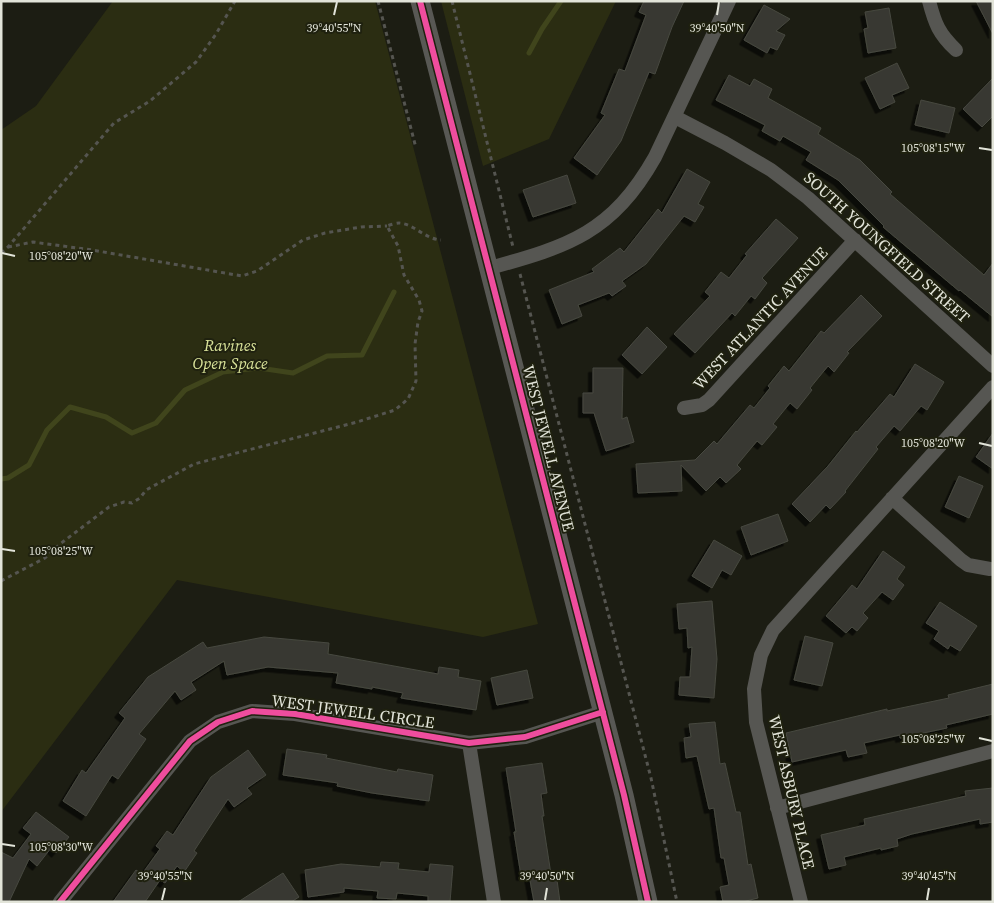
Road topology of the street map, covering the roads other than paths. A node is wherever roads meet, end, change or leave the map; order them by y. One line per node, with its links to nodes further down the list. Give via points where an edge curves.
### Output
1 (420, 1): 7 (main road, WEST JEWELL AVENUE)
2 (730, 1): 5 (street)
3 (929, 1): 4 (street, via 935,24 943,38)
4 (956, 50)
5 (675, 117): 6 (street, SOUTH YOUNGFIELD STREET, via 771,170); 7 (street, via 645,176 605,220 575,240 539,255)
6 (855, 240): 8 (street, SOUTH YOUNGFIELD STREET); 10 (street, WEST ATLANTIC AVENUE, via 709,400 702,405)
7 (490, 268): 13 (main road, WEST JEWELL AVENUE)
8 (993, 366)
9 (993, 387): 11 (street, WEST ASBURY PLACE)
10 (684, 408)
11 (892, 498): 12 (street, via 961,560 968,565); 16 (street, WEST ASBURY PLACE, via 772,630 761,655 754,689 756,722)
12 (990, 569)
13 (602, 712): 14 (street, WEST JEWELL CIRCLE, via 525,737); 19 (main road, WEST JEWELL AVENUE)
14 (469, 743): 17 (street, WEST JEWELL CIRCLE, via 295,714 252,711 218,722 190,741); 18 (street)
15 (993, 750): 16 (street)
16 (777, 808): 20 (street, WEST ASBURY PLACE)
17 (60, 902)
18 (494, 902)
19 (648, 902)
20 (801, 902)

